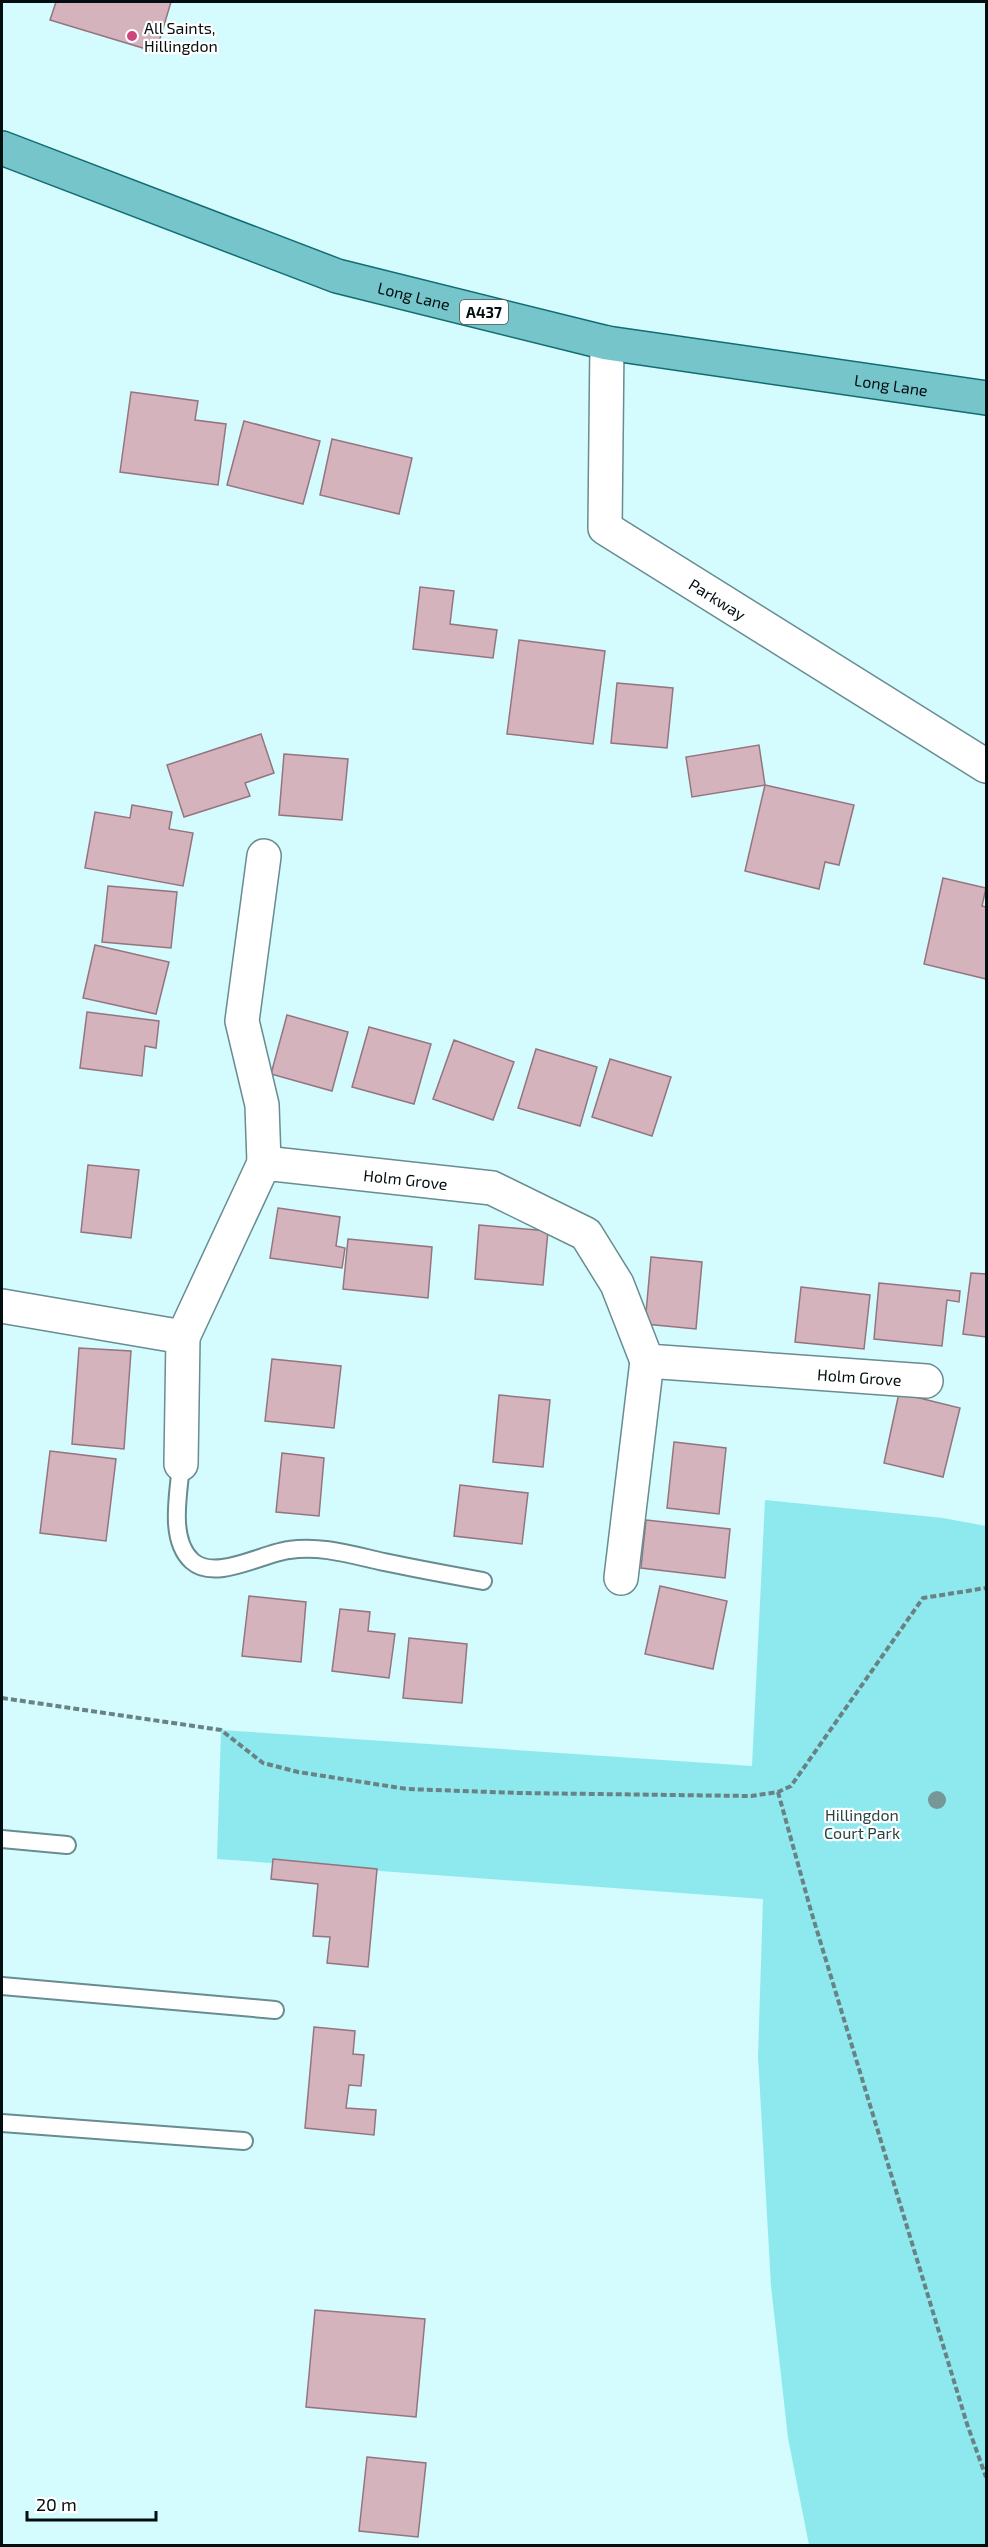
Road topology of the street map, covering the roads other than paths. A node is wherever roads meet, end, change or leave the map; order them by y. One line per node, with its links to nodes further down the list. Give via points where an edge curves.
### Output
1 (2, 148): 2 (main road, Long Lane / A437, via 337,276)
2 (607, 343): 3 (main road, Long Lane / A437); 4 (street, Parkway, via 605,528)
3 (987, 398)
4 (987, 766)
5 (264, 856): 6 (street, via 242,1021 262,1105)
6 (264, 1164): 8 (street); 9 (street, Holm Grove, via 492,1188 586,1234 618,1284)
7 (2, 1306): 8 (street)
8 (183, 1337): 11 (street)
9 (647, 1361): 10 (street, Holm Grove); 12 (street, Holm Grove)
10 (926, 1381)
11 (181, 1464): 13 (lane, via 178,1530 182,1550 194,1563 213,1569 287,1550 321,1548)
12 (621, 1578)
13 (483, 1581)
14 (2, 1839): 15 (lane)
15 (67, 1845)
16 (2, 1986): 17 (lane)
17 (275, 2010)
18 (2, 2123): 19 (lane)
19 (243, 2141)

